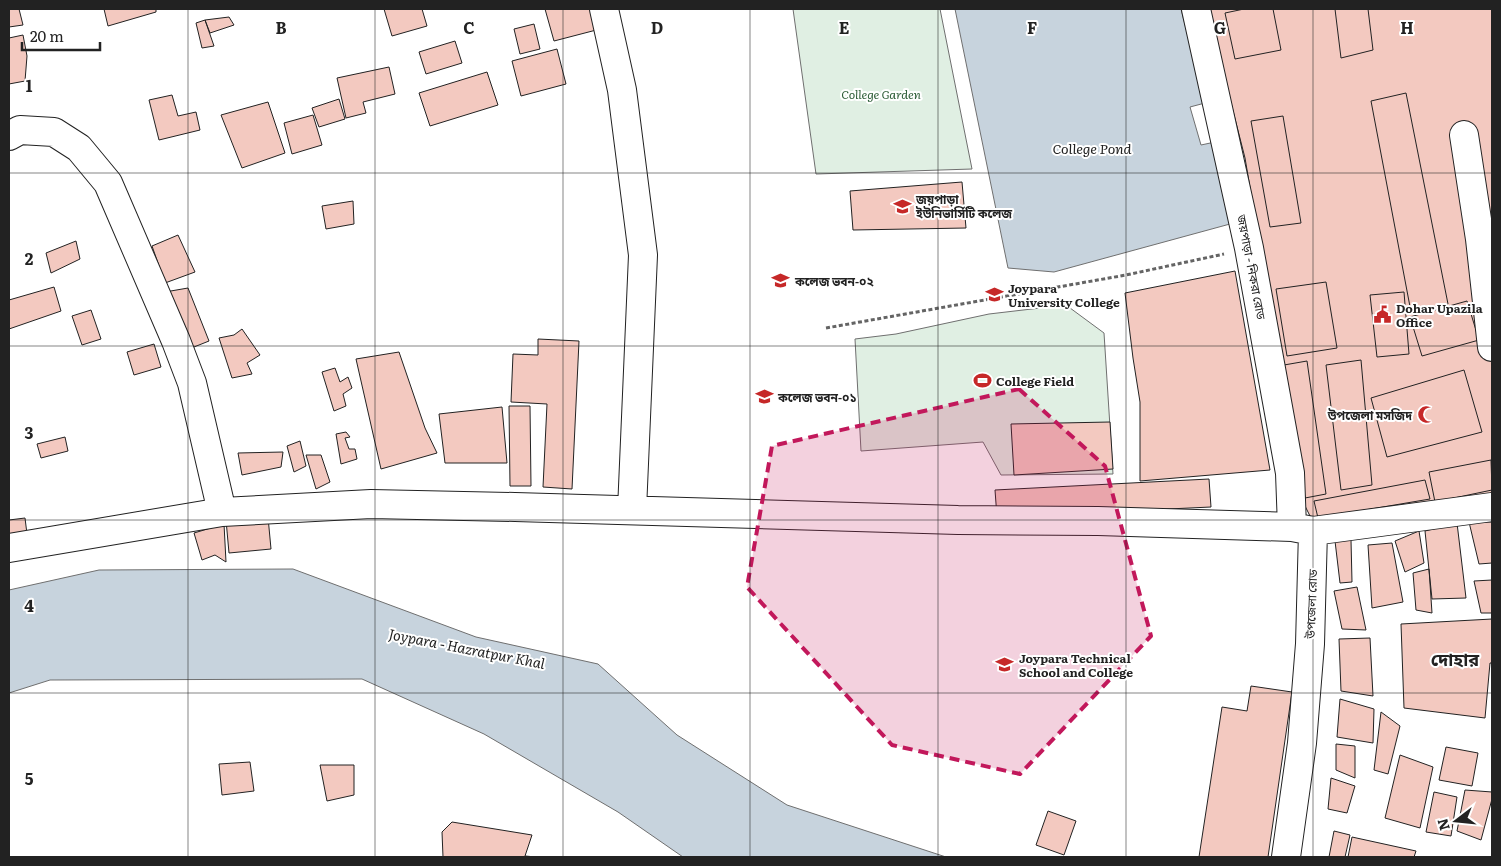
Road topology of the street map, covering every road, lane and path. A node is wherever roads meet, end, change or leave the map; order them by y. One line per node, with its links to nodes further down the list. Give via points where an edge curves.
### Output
1 (604, 9): 9 (street, via 622,90 643,255)
2 (1196, 9): 5 (street, জয়পাড়া - নিকরা রোড)
3 (1464, 135): 7 (street)
4 (9, 136): 10 (street, via 20,130 54,132 79,148 108,183 192,383)
5 (1249, 248): 6 (path, via 1126,275); 11 (street, জয়পাড়া - নিকরা রোড)
6 (826, 328)
7 (1492, 347)
8 (1492, 507): 11 (street)
9 (632, 510): 10 (street, via 371,504); 11 (street)
10 (222, 512): 12 (street)
11 (1303, 529): 13 (street, উপজেলা রোড, via 1310,644 1302,743)
12 (9, 548)
13 (1286, 857)

